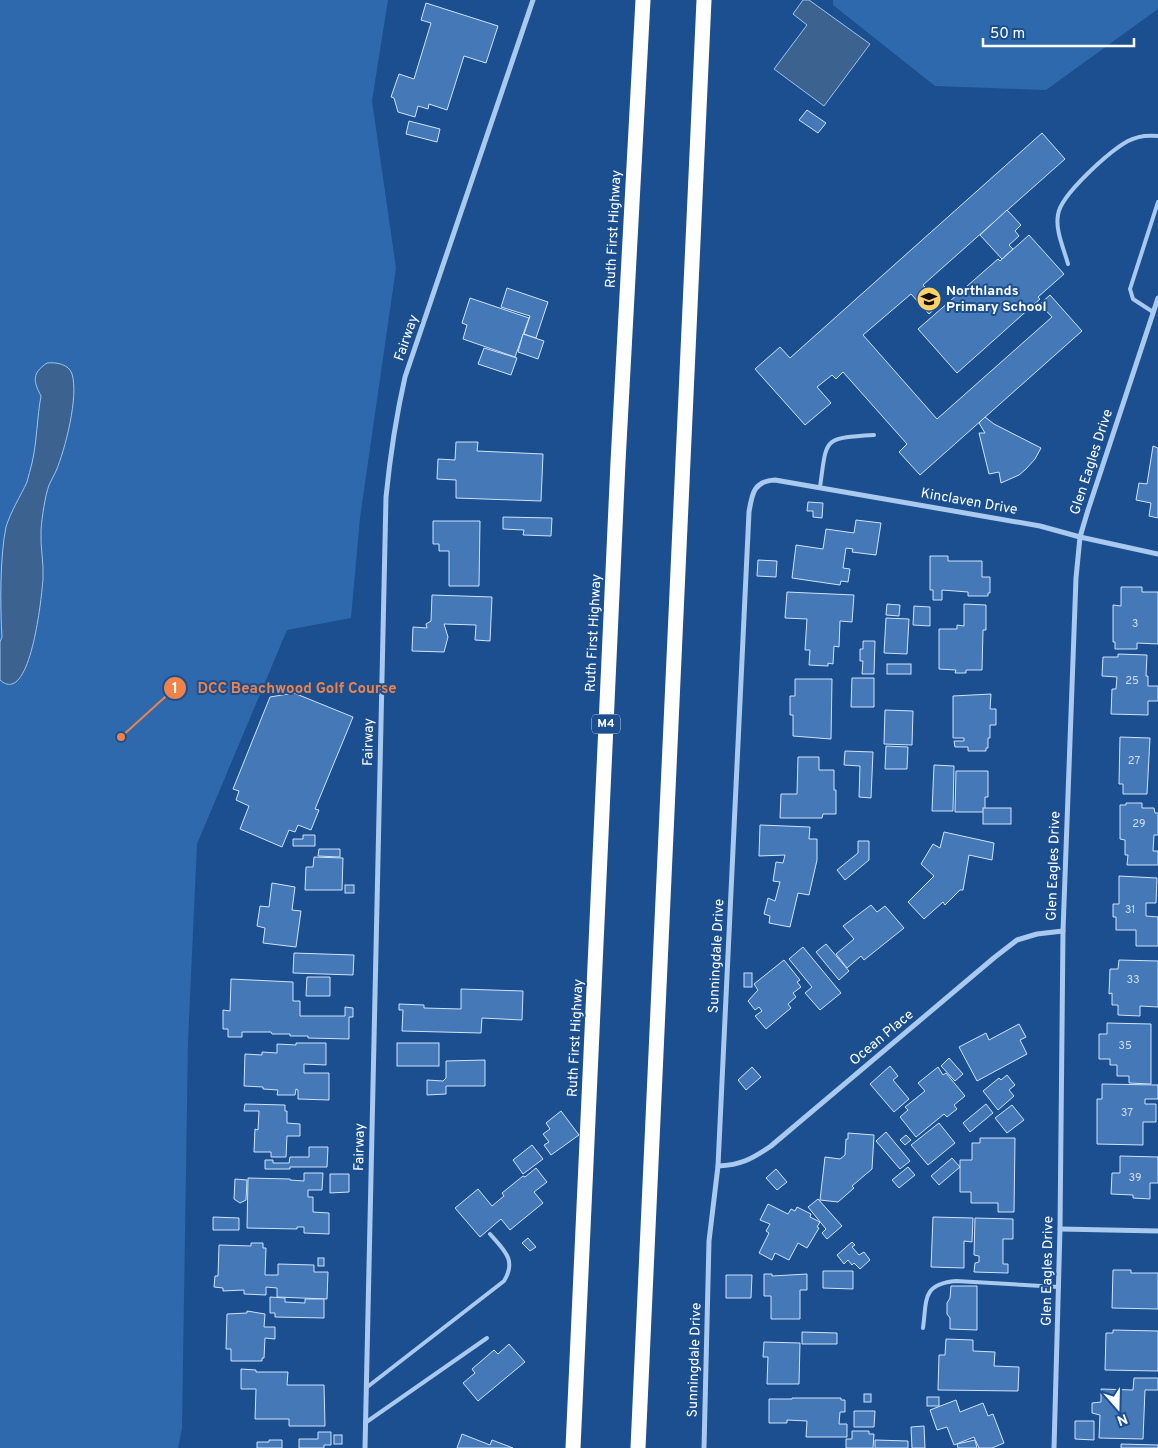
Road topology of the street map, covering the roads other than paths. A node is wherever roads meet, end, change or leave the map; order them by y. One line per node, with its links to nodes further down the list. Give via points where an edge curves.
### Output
1 (533, 0): 22 (street, Fairway, via 405,377 390,460 386,498)
2 (643, 0): 25 (highway, Ruth First Highway / M4, via 617,482)
3 (704, 0): 26 (highway)
4 (1158, 136): 6 (lane, via 1130,140 1117,149 1088,173 1061,206 1058,224)
5 (1158, 202): 8 (lane, via 1130,289 1133,299)
6 (1068, 264)
7 (1158, 298): 8 (street, Glen Eagles Drive)
8 (1153, 312): 12 (street, Glen Eagles Drive)
9 (874, 435): 11 (lane, via 832,441 824,454)
10 (775, 480): 11 (street, Kinclaven Drive); 15 (street, Sunningdale Drive, via 765,480 758,485 752,495 749,512)
11 (820, 487): 12 (street, Kinclaven Drive, via 1040,526)
12 (1080, 537): 13 (street, Kinclaven Drive); 14 (street, Glen Eagles Drive, via 1074,605)
13 (1158, 554)
14 (1063, 931): 15 (street, Ocean Place, via 1017,940 771,1146 736,1165); 16 (street, Glen Eagles Drive)
15 (718, 1166): 27 (street, Sunningdale Drive, via 709,1241)
16 (1060, 1229): 17 (street); 19 (street, Glen Eagles Drive)
17 (1158, 1231)
18 (490, 1234): 22 (lane, via 510,1262 510,1272 504,1281)
19 (1059, 1288): 20 (lane, via 944,1282 930,1291); 28 (street, Glen Eagles Drive)
20 (923, 1328)
21 (487, 1338): 23 (lane)
22 (366, 1389): 23 (street, Fairway)
23 (365, 1424): 24 (street, Fairway)
24 (365, 1448)
25 (574, 1448)
26 (638, 1448)
27 (704, 1448)
28 (1054, 1448)

